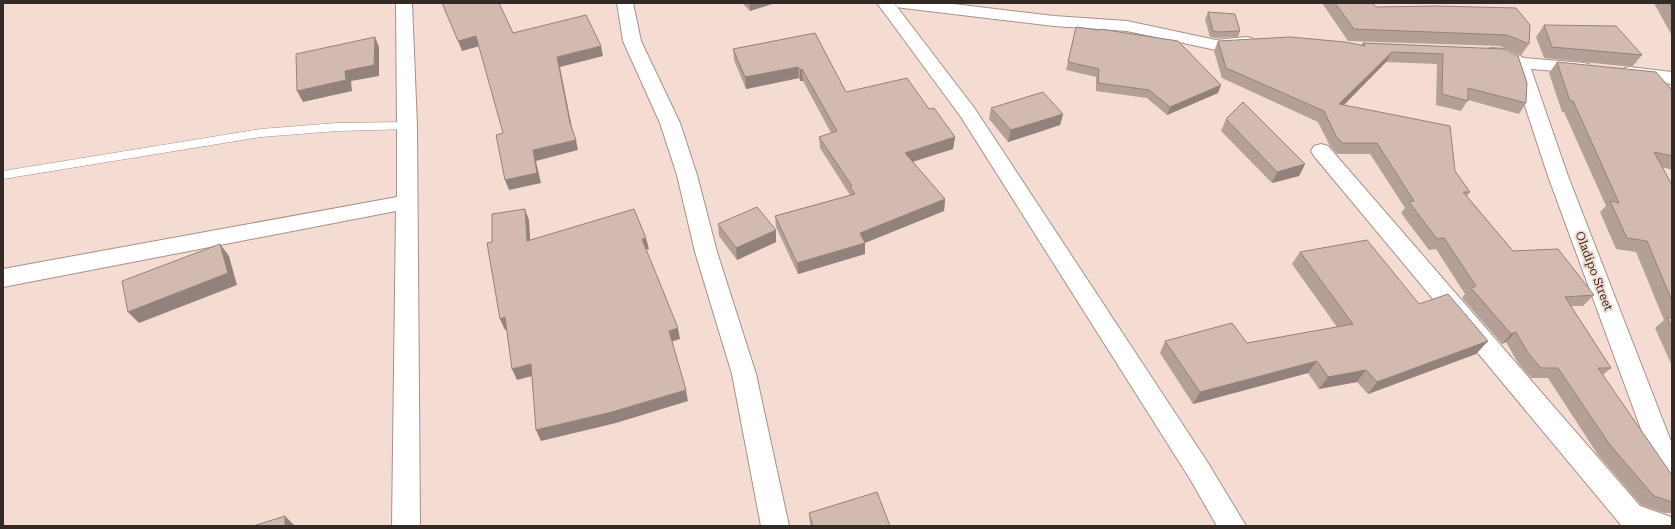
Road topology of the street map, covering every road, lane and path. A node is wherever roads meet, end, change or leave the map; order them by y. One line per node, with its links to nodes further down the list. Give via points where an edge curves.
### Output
1 (404, 3): 9 (street)
2 (625, 3): 16 (street, via 632,41 670,123 687,175 706,252 744,374)
3 (885, 3): 17 (street, via 968,113)
4 (903, 3): 5 (street, via 1054,21 1127,26 1216,46)
5 (1264, 41)
6 (1477, 52): 7 (street, via 1500,53)
7 (1520, 63): 8 (street); 14 (street, Oladipo Street, via 1558,176)
8 (1672, 78)
9 (407, 126): 11 (lane, via 337,127 261,133); 12 (street)
10 (1321, 151): 18 (street, via 1632,516)
11 (3, 175)
12 (407, 202): 13 (street); 15 (street)
13 (3, 278)
14 (1672, 478)
15 (406, 526)
16 (776, 526)
17 (1232, 526)
18 (1661, 526)

